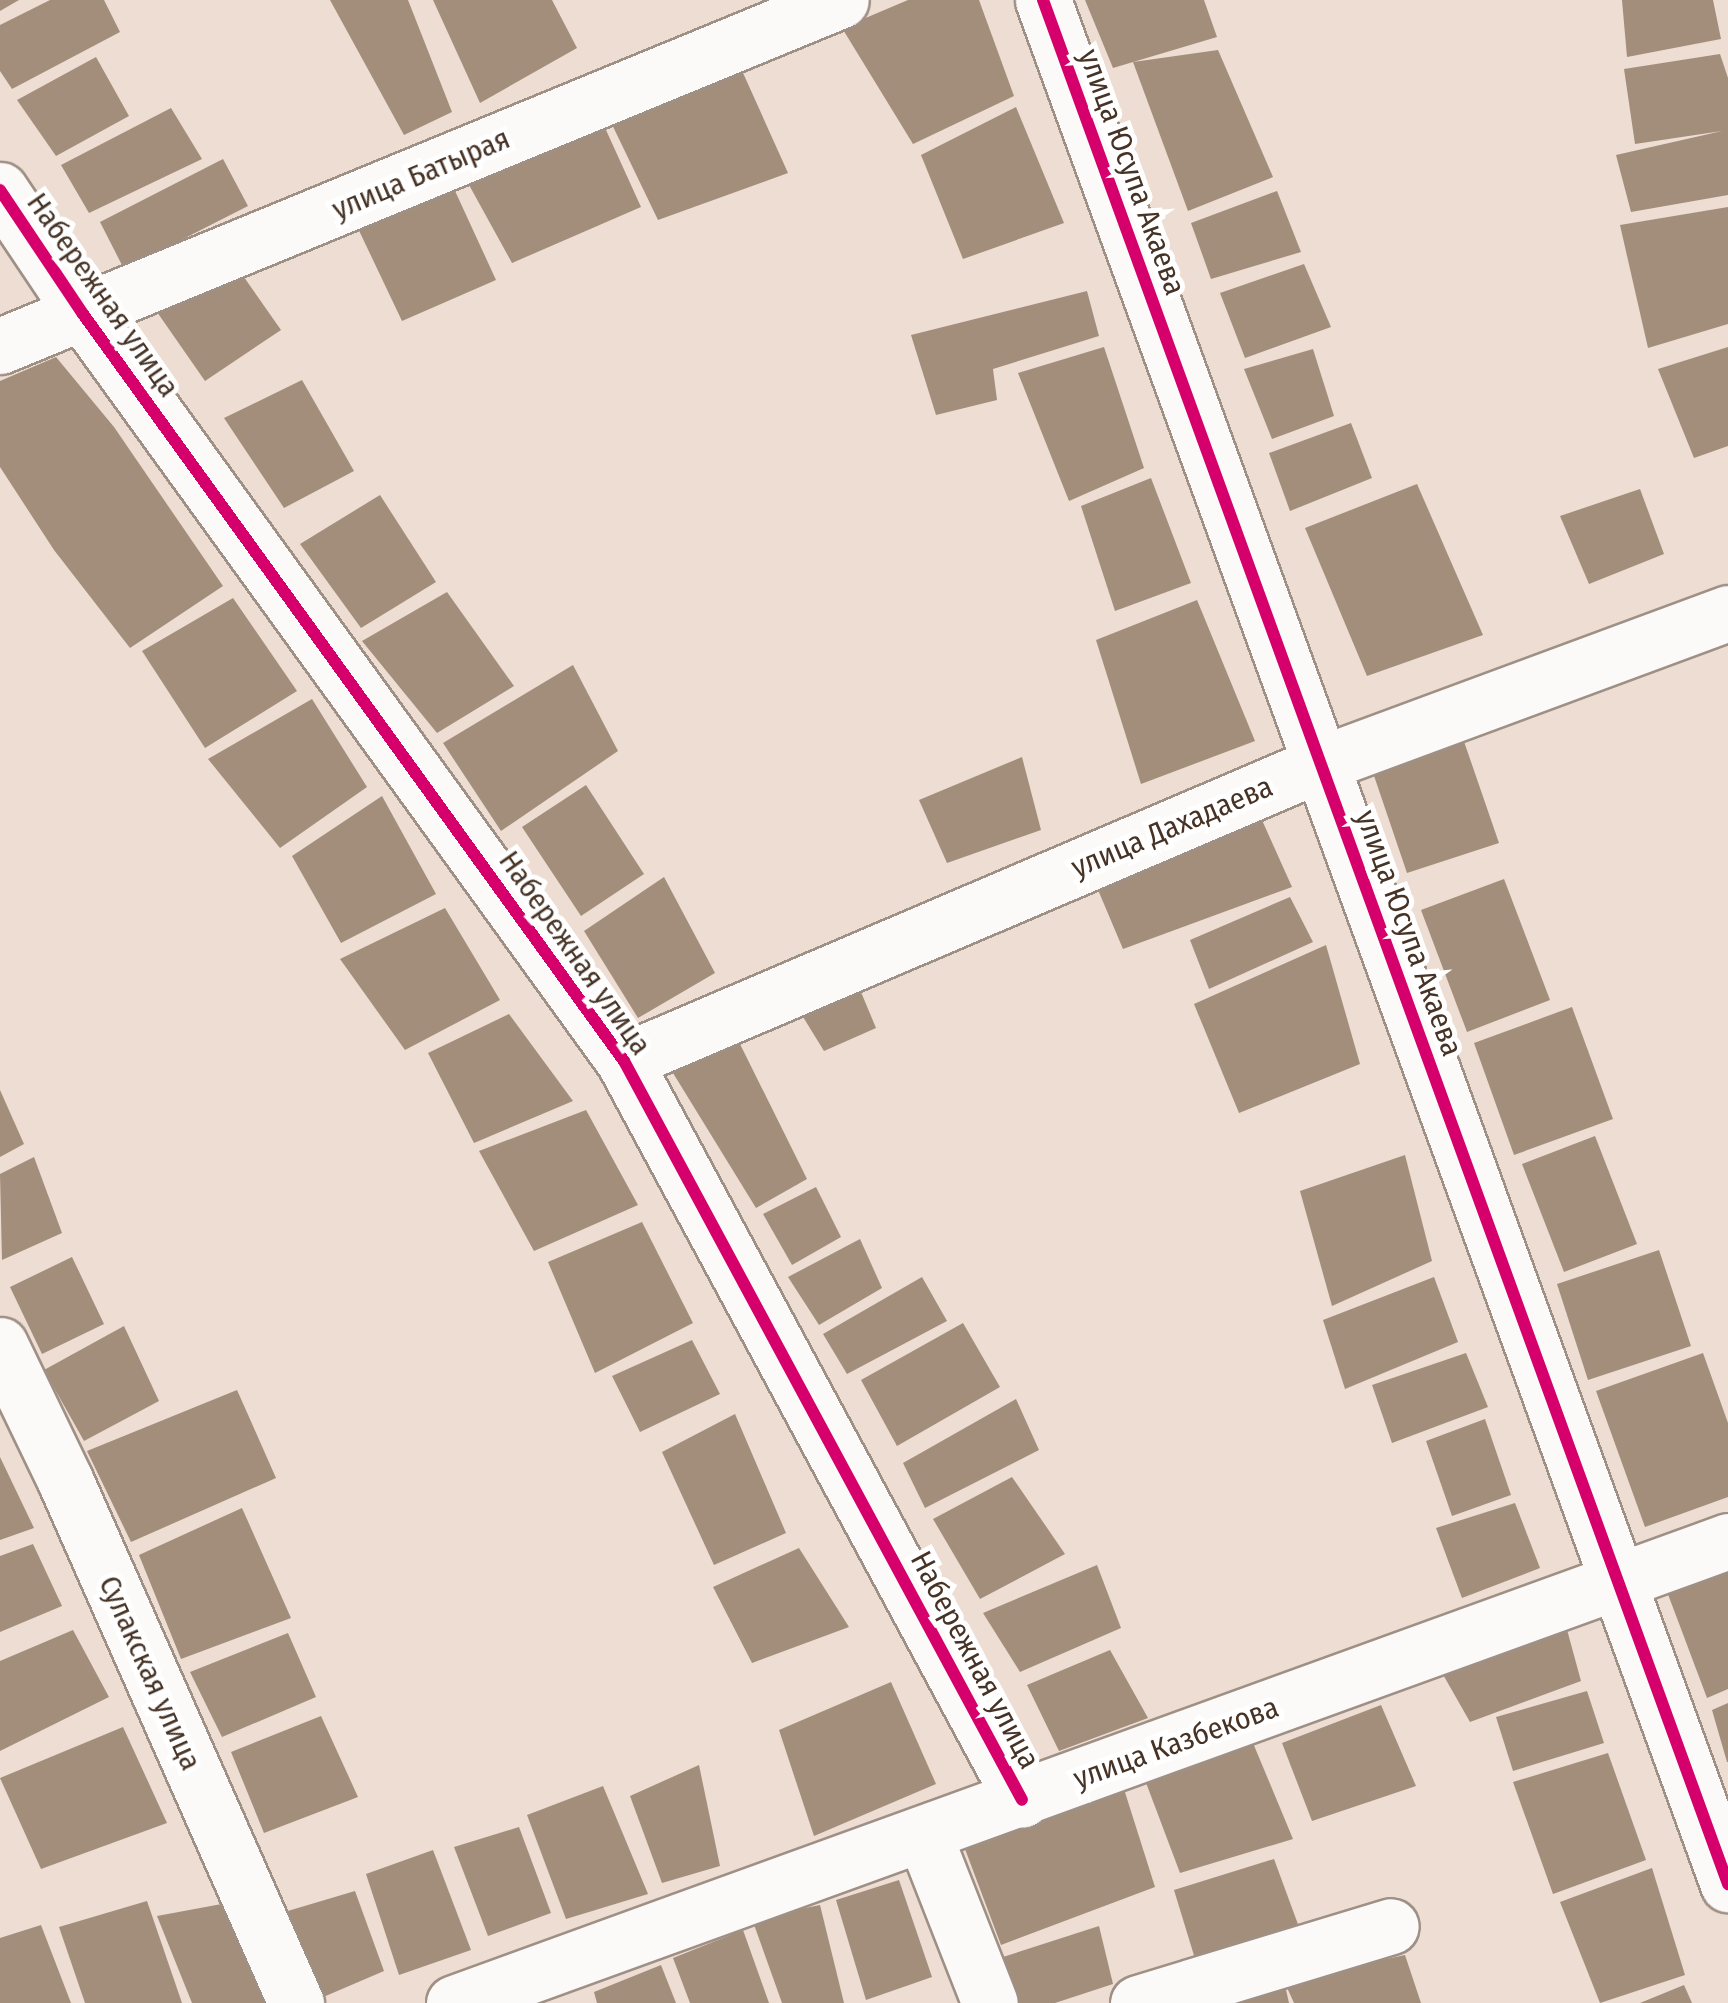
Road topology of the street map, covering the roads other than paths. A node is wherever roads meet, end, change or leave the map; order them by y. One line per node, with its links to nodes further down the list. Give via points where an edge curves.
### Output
1 (841, 0): 4 (street, улица Батырая)
2 (1043, 0): 7 (street, улица Юсупа Акаева)
3 (0, 190): 4 (street, Набережная улица)
4 (83, 314): 5 (street, улица Батырая); 8 (street, Набережная улица)
5 (0, 346)
6 (1728, 612): 7 (street, улица Дахадаева)
7 (1320, 764): 8 (street, улица Дахадаева); 11 (street, улица Юсупа Акаева)
8 (624, 1061): 12 (street, Набережная улица)
9 (0, 1345): 16 (street, Сулакская улица)
10 (1728, 1541): 11 (street, улица Казбекова)
11 (1619, 1580): 12 (street, улица Казбекова); 14 (street, улица Юсупа Акаева)
12 (1022, 1800): 13 (street, улица Казбекова)
13 (924, 1835): 17 (street, улица Казбекова); 18 (street)
14 (1728, 1884)
15 (1390, 1926): 19 (street)
16 (296, 2003)
17 (454, 2003)
18 (990, 2003)
19 (1138, 2003)

